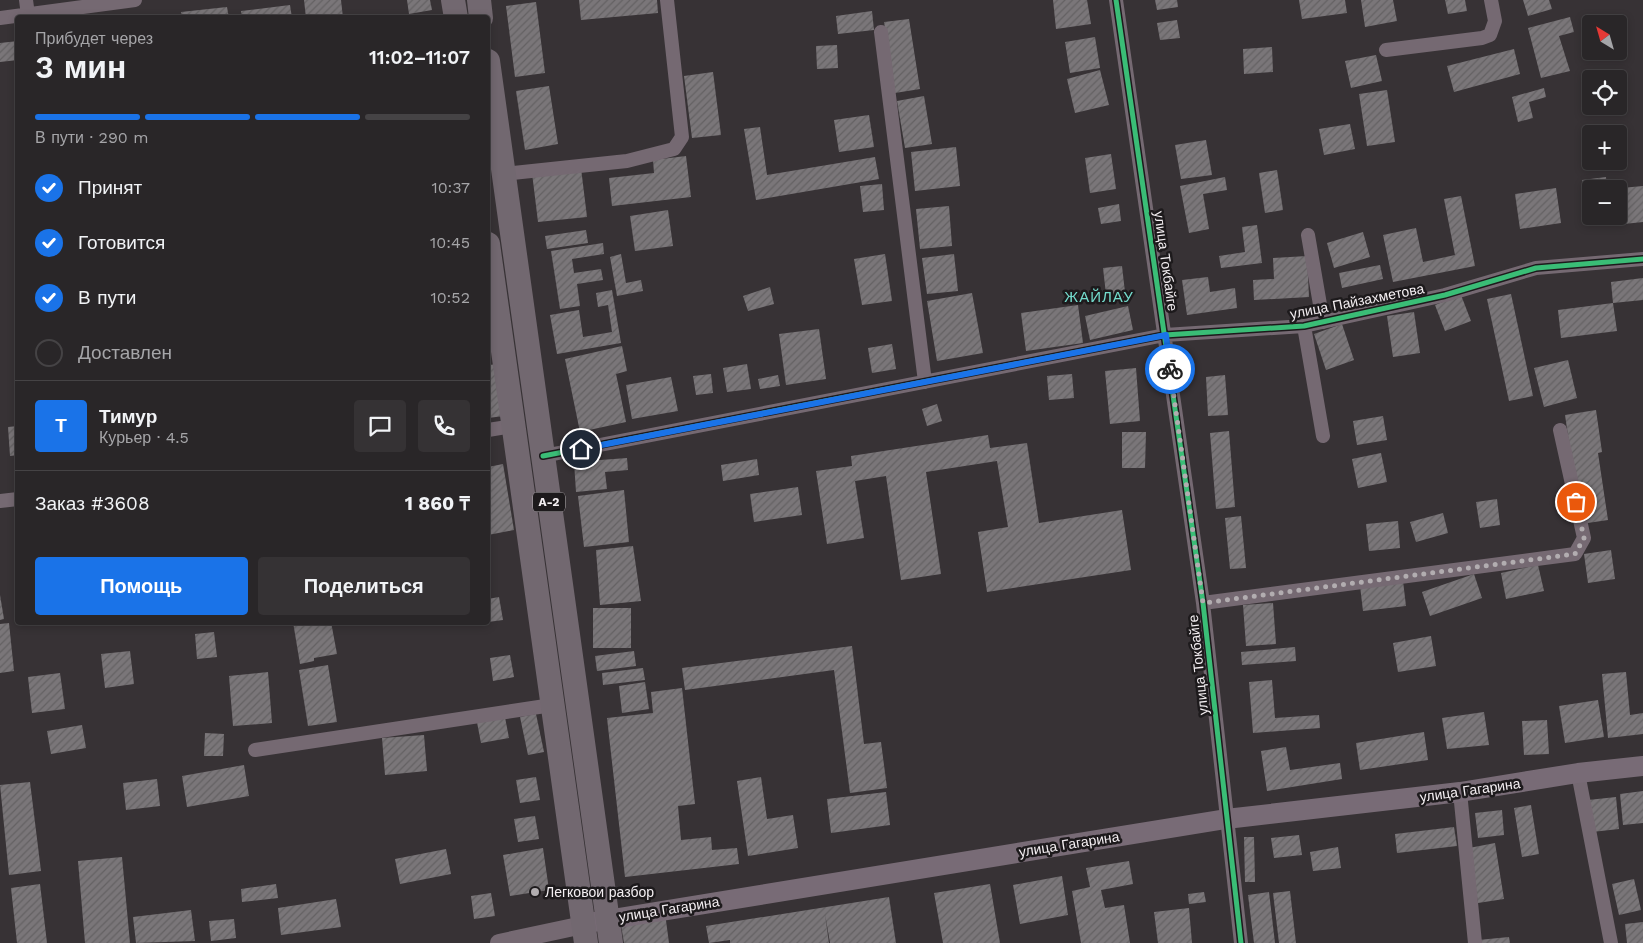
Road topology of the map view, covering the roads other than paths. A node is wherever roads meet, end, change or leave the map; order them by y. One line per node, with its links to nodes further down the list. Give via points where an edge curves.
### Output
1 (26, 0): 8 (street)
2 (135, 0): 8 (street)
3 (453, 0): 9 (highway)
4 (479, 0): 10 (highway)
5 (667, 0): 16 (street, via 682,137 674,149 627,161)
6 (1116, 0): 22 (street, улица Токбайге)
7 (1491, 0): 14 (street, via 1495,21 1490,35)
8 (28, 15)
9 (456, 15)
10 (481, 15)
11 (15, 16): 12 (street)
12 (0, 18)
13 (881, 32): 23 (street)
14 (1386, 50)
15 (490, 75): 16 (highway, A-2)
16 (504, 174): 28 (highway, A-2)
17 (1308, 235): 20 (street)
18 (1643, 258): 20 (street, улица Пайзахметова, via 1536,268 1445,295)
19 (490, 259): 24 (highway, A-2)
20 (1323, 322): 21 (street, улица Пайзахметова)
21 (1304, 326): 22 (street, улица Пайзахметова); 27 (street)
22 (1166, 335): 23 (street, улица Пайзахметова); 31 (street, улица Токбайге)
23 (925, 382): 28 (street, улица Пайзахметова)
24 (513, 426): 25 (street); 32 (highway, A-2)
25 (490, 430)
26 (1560, 430): 31 (street, via 1584,538 1575,554)
27 (1323, 436)
28 (543, 456): 38 (highway, A-2)
29 (15, 498): 30 (street)
30 (0, 501)
31 (1203, 603): 37 (street, улица Токбайге)
32 (552, 705): 33 (street); 39 (highway, A-2)
33 (255, 750)
34 (1643, 766): 35 (main road, улица Гагарина)
35 (1578, 773): 36 (main road, улица Гагарина); 44 (street)
36 (1460, 792): 37 (main road, улица Гагарина); 43 (street)
37 (1226, 819): 38 (main road, улица Гагарина); 42 (street, улица Токбайге)
38 (608, 918): 39 (main road, улица Гагарина); 41 (highway, A-2)
39 (584, 934): 40 (street, улица Гагарина)
40 (499, 943)
41 (611, 943)
42 (1241, 943)
43 (1475, 943)
44 (1611, 943)

